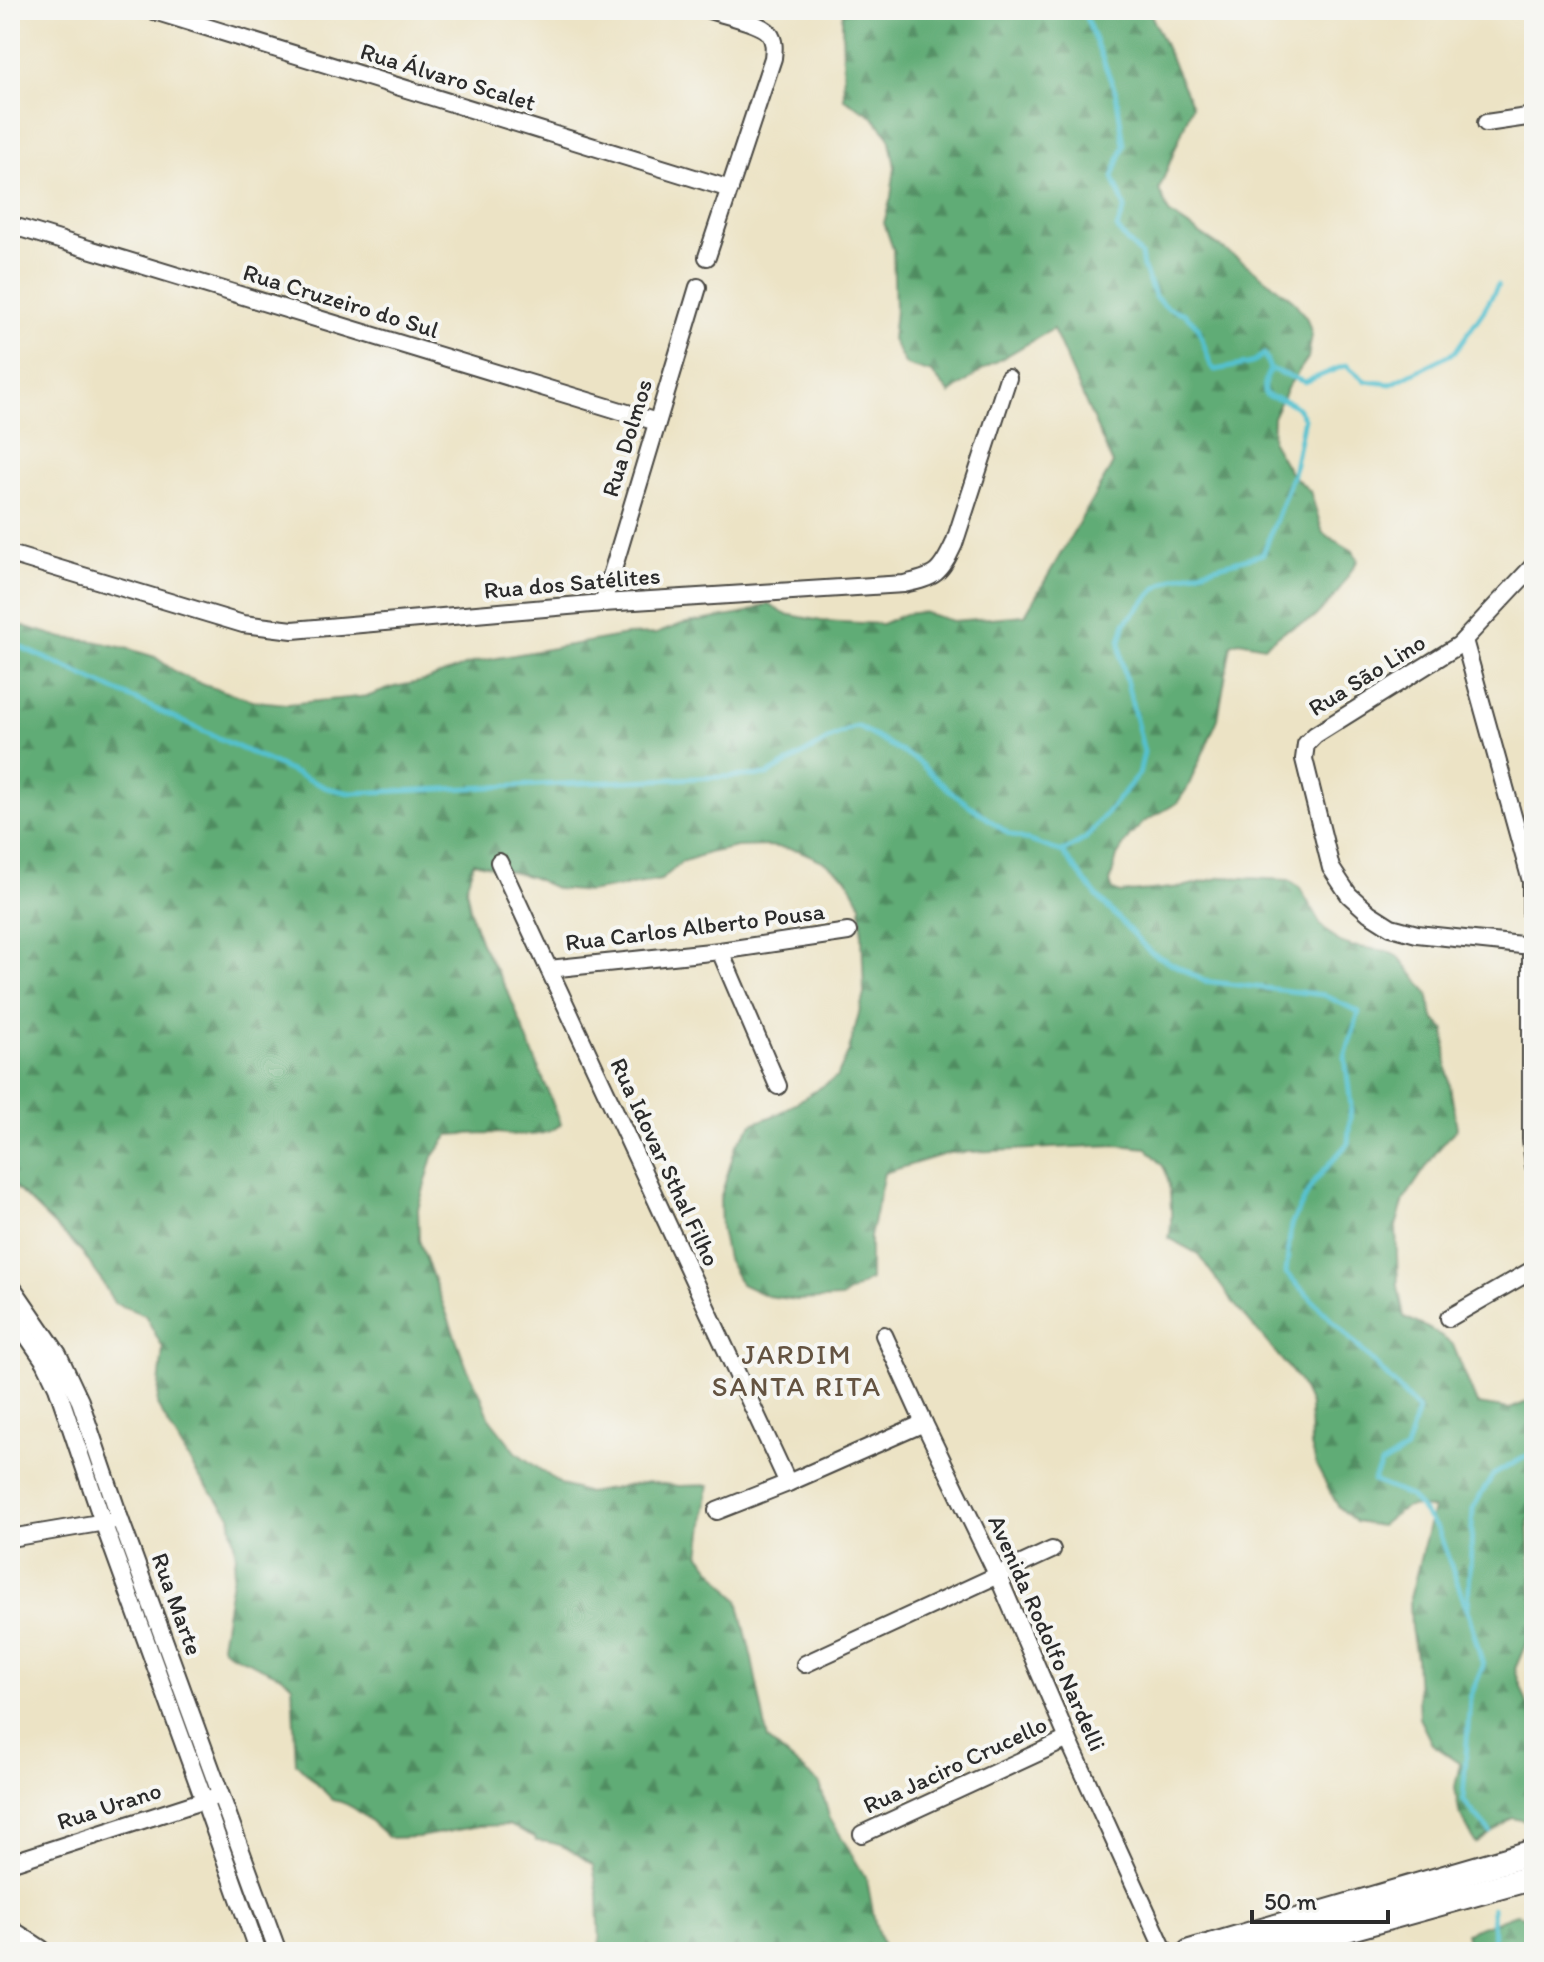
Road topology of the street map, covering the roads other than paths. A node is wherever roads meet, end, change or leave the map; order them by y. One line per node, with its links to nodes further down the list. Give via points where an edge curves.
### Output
1 (151, 10): 4 (street, Rua Álvaro Scalet)
2 (214, 10): 4 (street)
3 (709, 10): 7 (street, via 755,25 774,42)
4 (209, 29): 7 (street, Rua Álvaro Scalet)
5 (1534, 116): 6 (street)
6 (1486, 123)
7 (730, 189): 9 (street)
8 (10, 225): 12 (street, Rua Cruzeiro do Sul)
9 (707, 257)
10 (698, 287): 12 (street, Rua Dolmos)
11 (1008, 378): 15 (street, Rua dos Satélites, via 954,544 944,566 929,578 904,584)
12 (657, 422): 15 (street, Rua Dolmos)
13 (10, 554): 15 (street, Rua dos Satélites, via 243,624 293,630)
14 (1534, 565): 16 (street, Rua São Lino)
15 (603, 603)
16 (1464, 640): 19 (street, via 1531,881); 19 (street, Rua São Lino, via 1315,735 1306,744 1304,759 1331,868 1369,913 1391,927 1417,934)
17 (499, 862): 21 (street, Rua Idovar Sthal Filho)
18 (848, 932): 20 (street, Rua Carlos Alberto Pousa)
19 (1531, 946): 23 (street)
20 (720, 951): 21 (street, Rua Carlos Alberto Pousa); 22 (street)
21 (549, 969): 30 (street, Rua Idovar Sthal Filho)
22 (778, 1086)
23 (1534, 1167)
24 (1534, 1269): 27 (street)
25 (10, 1284): 32 (street, Rua Marte, via 71,1381)
26 (10, 1311): 33 (street, Rua Marte, via 57,1387)
27 (1449, 1318)
28 (884, 1335): 29 (street, Avenida Rodolfo Nardelli)
29 (924, 1423): 30 (street); 36 (street, Avenida Rodolfo Nardelli)
30 (788, 1483): 31 (street)
31 (717, 1511)
32 (120, 1519): 33 (street); 39 (street, Rua Marte)
33 (103, 1522): 34 (street); 40 (street, Rua Marte)
34 (10, 1538)
35 (1052, 1550): 36 (street)
36 (997, 1574): 37 (street); 38 (street, Avenida Rodolfo Nardelli)
37 (805, 1664)
38 (1068, 1739): 41 (street, Rua Jaciro Crucello); 49 (street, Avenida Rodolfo Nardelli)
39 (222, 1795): 40 (street, Rua Urano); 48 (street, Rua Marte)
40 (204, 1800): 43 (street, Rua Urano); 47 (street, Rua Marte)
41 (862, 1834)
42 (1534, 1852): 50 (main road)
43 (10, 1863)
44 (1534, 1877): 51 (main road)
45 (10, 1933): 46 (main road)
46 (39, 1952)
47 (258, 1952)
48 (278, 1952)
49 (1165, 1952)
50 (1190, 1952)
51 (1264, 1952)

